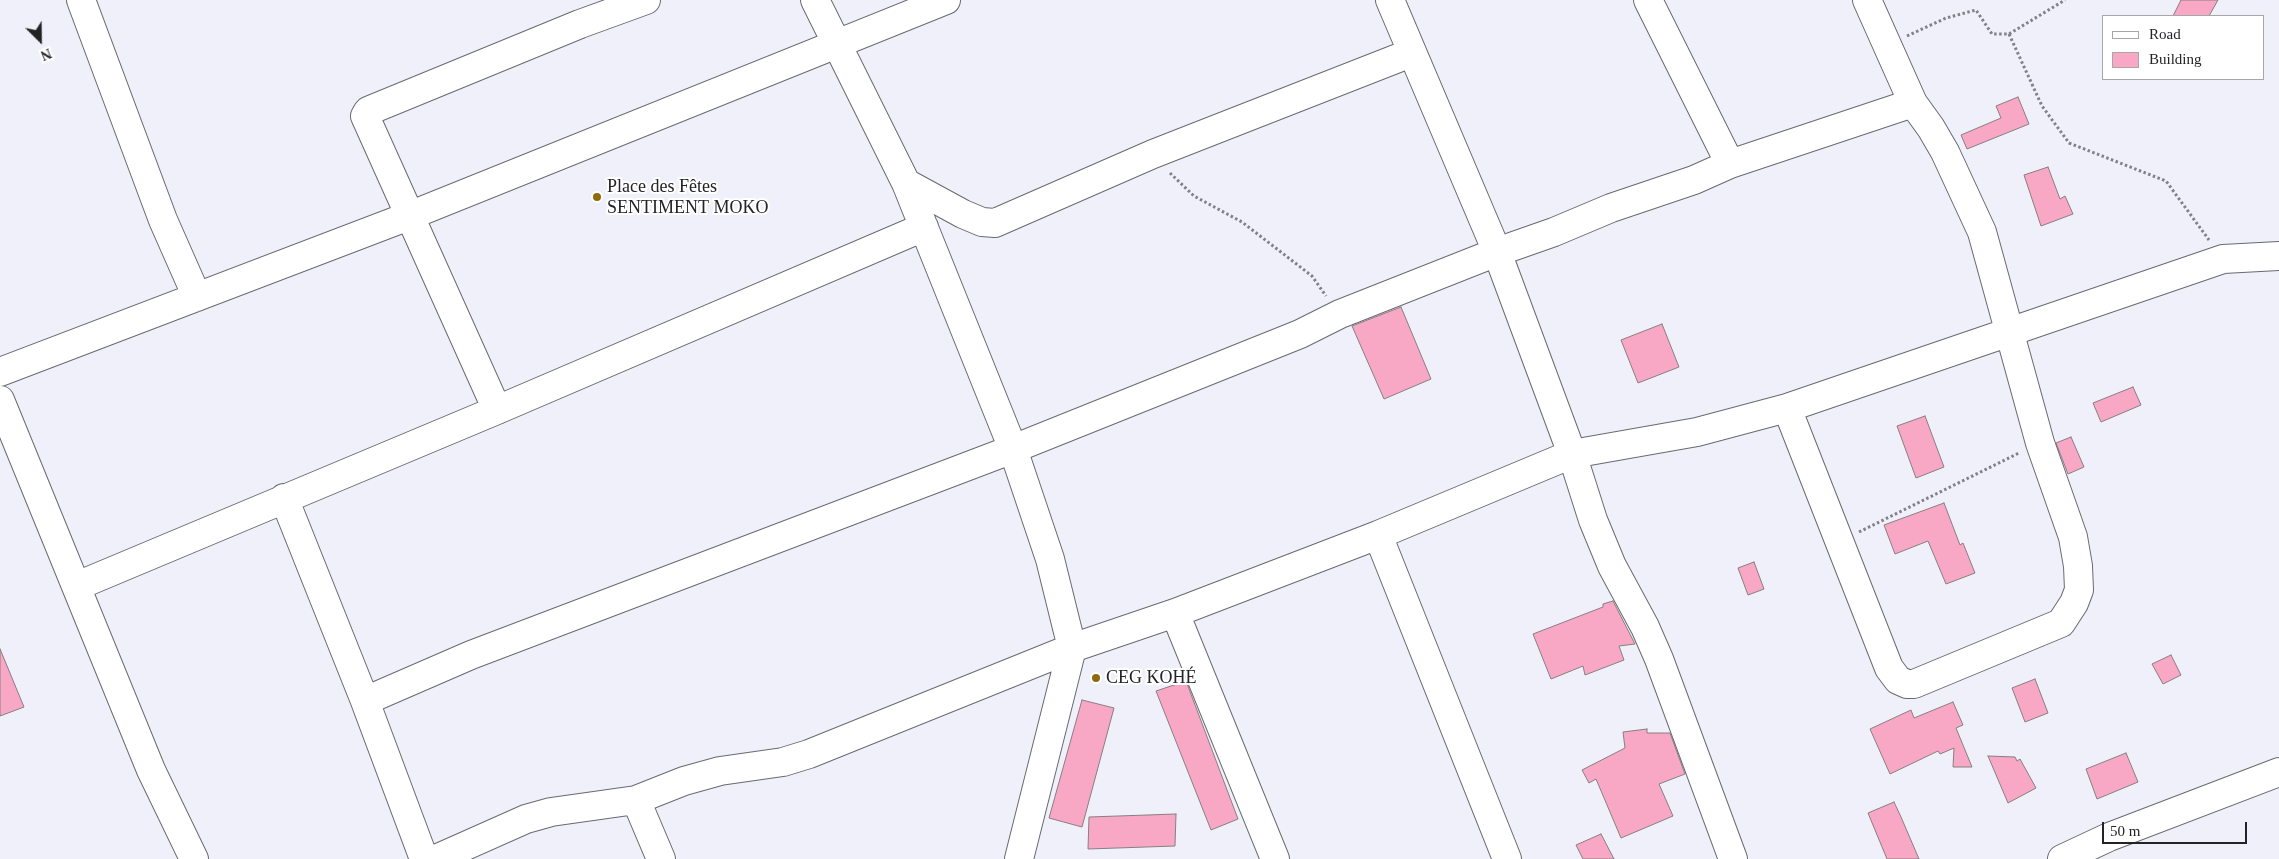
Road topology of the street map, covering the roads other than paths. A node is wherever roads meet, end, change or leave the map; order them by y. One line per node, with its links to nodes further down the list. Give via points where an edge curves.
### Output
1 (81, 0): 17 (street, via 163,220)
2 (646, 0): 13 (street, via 368,111 366,119)
3 (815, 0): 8 (street)
4 (946, 0): 8 (street)
5 (1390, 0): 9 (street)
6 (1648, 0): 11 (street)
7 (1867, 0): 10 (street)
8 (835, 44): 12 (street); 13 (street)
9 (1411, 53): 12 (street, via 1153,154 995,223 982,222 963,214); 15 (street)
10 (1913, 103): 11 (street); 18 (street, via 1945,152 1982,232)
11 (1730, 164): 15 (street)
12 (906, 182): 14 (street)
13 (409, 216): 17 (street); 22 (street)
14 (924, 227): 22 (street); 23 (street)
15 (1497, 252): 23 (street); 24 (street)
16 (2279, 256): 18 (street, via 2223,259)
17 (197, 298): 19 (street)
18 (2009, 331): 21 (street); 21 (street, via 2040,443 2073,537 2079,590 2061,623 1914,684 1898,680 1889,668)
19 (0, 372)
20 (0, 400): 27 (street)
21 (1787, 408): 24 (street, via 1697,432)
22 (496, 410): 25 (street)
23 (1013, 448): 29 (street, via 1050,559); 30 (street, via 471,655)
24 (1572, 454): 26 (street); 40 (street, via 1612,566 1659,659)
25 (284, 498): 27 (street); 30 (street)
26 (1378, 535): 28 (street); 39 (street)
27 (77, 586): 33 (street, via 151,770)
28 (1175, 613): 29 (street); 38 (street)
29 (1072, 648): 32 (street, via 809,754 783,762 720,771); 37 (street)
30 (365, 701): 34 (street)
31 (2279, 772): 41 (street, via 2109,837)
32 (636, 800): 35 (street, via 551,812 526,819); 36 (street)
33 (194, 859)
34 (424, 859)
35 (436, 859)
36 (661, 859)
37 (1019, 859)
38 (1275, 859)
39 (1507, 859)
40 (1733, 859)
41 (2062, 859)

